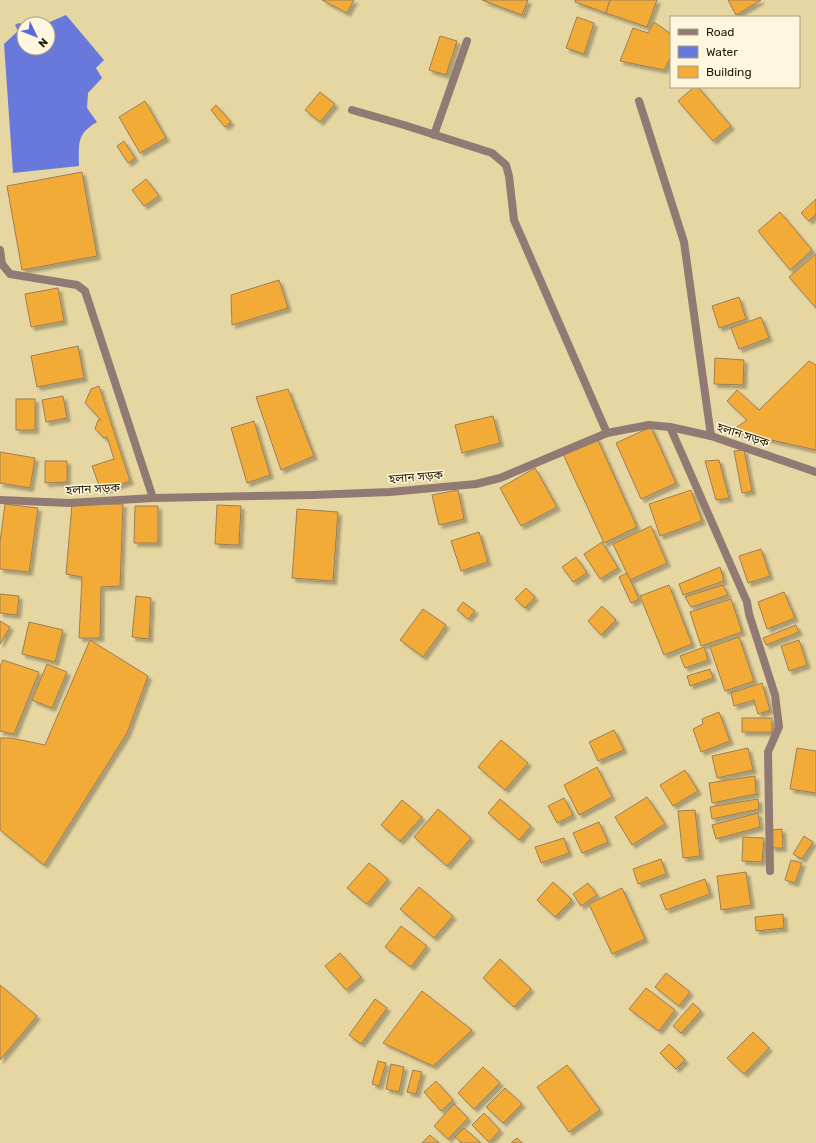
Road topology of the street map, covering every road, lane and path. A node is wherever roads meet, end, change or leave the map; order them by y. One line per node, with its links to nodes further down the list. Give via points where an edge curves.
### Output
1 (466, 42): 4 (street)
2 (639, 101): 8 (street, via 684,242)
3 (352, 110): 4 (street)
4 (434, 135): 7 (street, via 492,153 506,165 514,220)
5 (0, 250): 10 (street, via 2,264 10,274 77,285 85,291)
6 (670, 427): 7 (street, হলান সড়ক, via 649,425); 8 (street, হলান সড়ক); 12 (street, via 747,602 775,695 779,727 768,752)
7 (607, 433): 10 (street, হলান সড়ক, via 500,478 476,484 390,492)
8 (711, 436): 9 (street, হলান সড়ক)
9 (816, 472)
10 (153, 498): 11 (street, হলান সড়ক, via 69,503)
11 (0, 500)
12 (770, 871)

